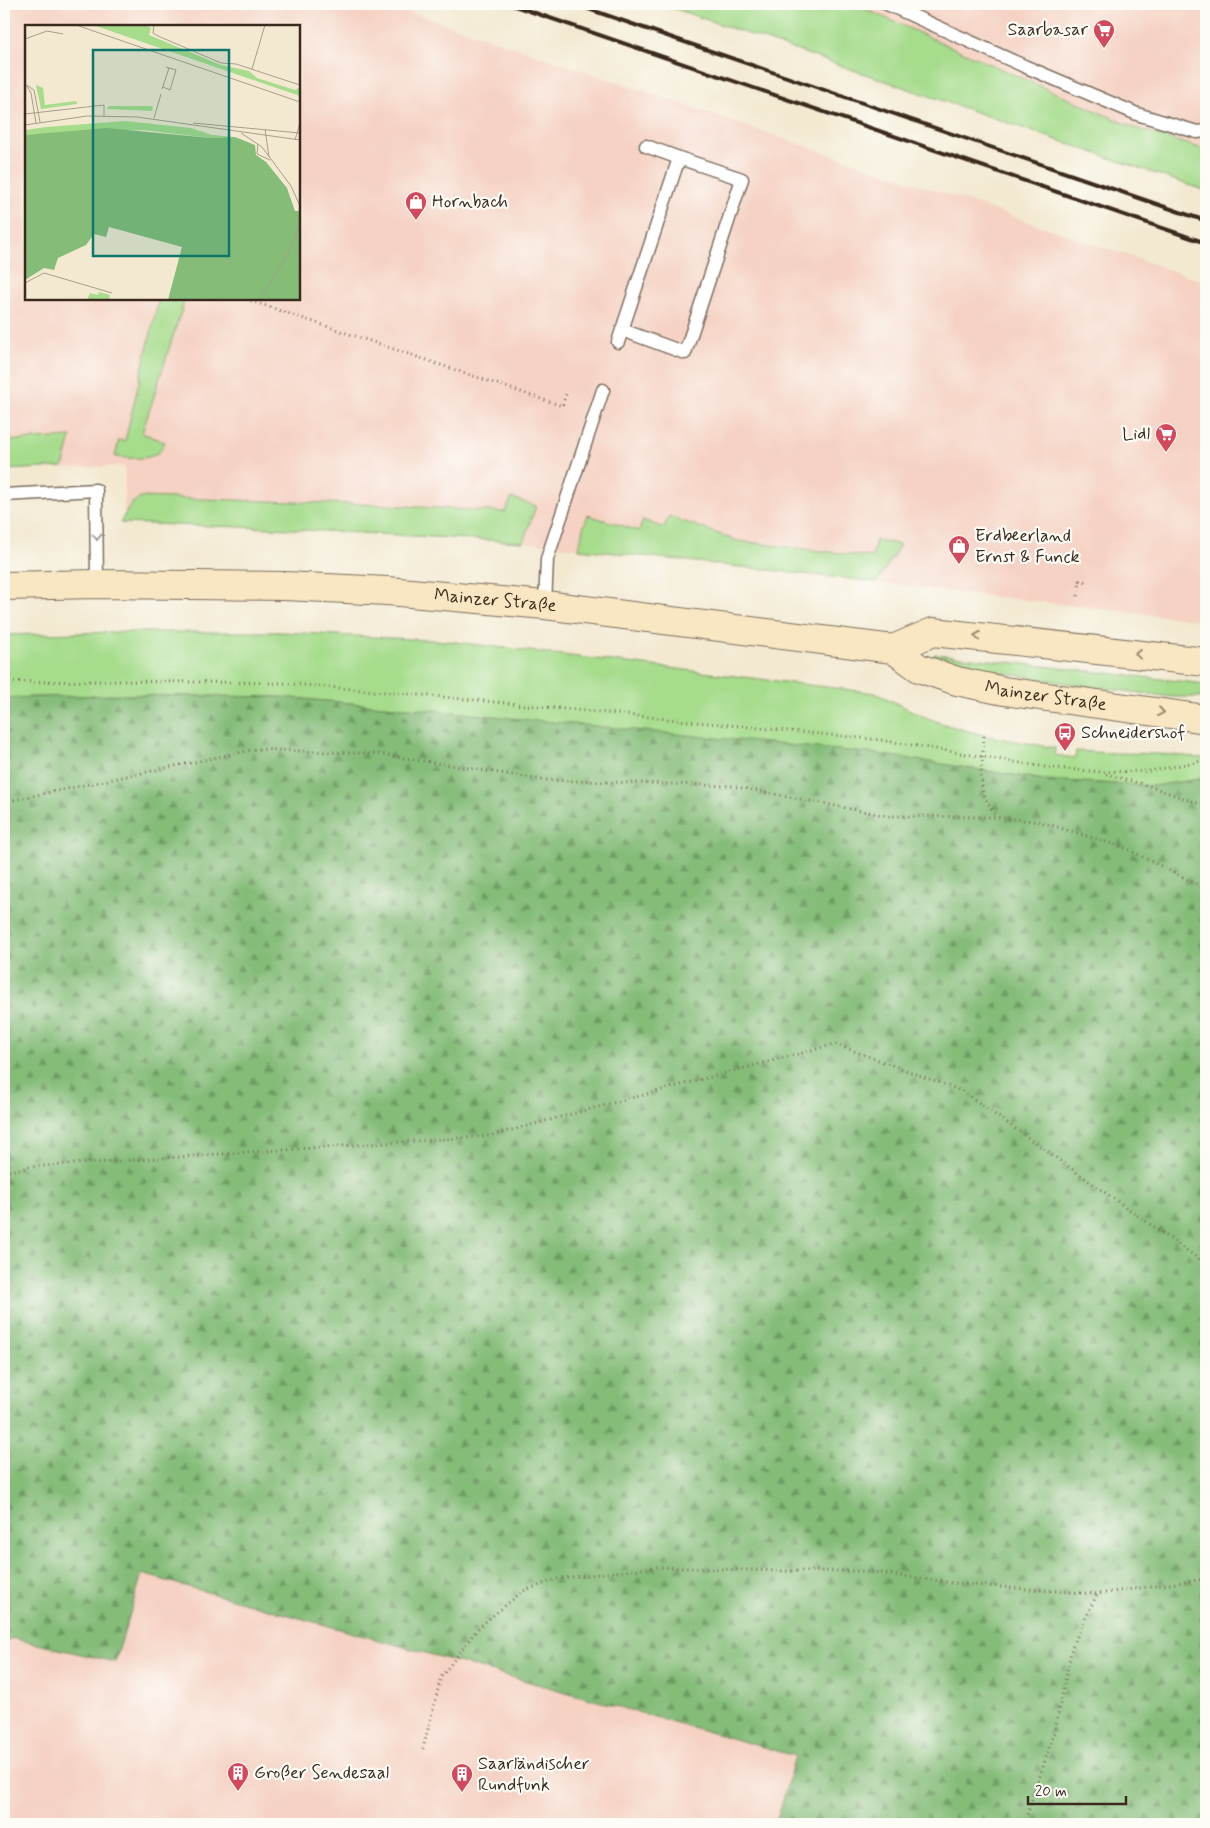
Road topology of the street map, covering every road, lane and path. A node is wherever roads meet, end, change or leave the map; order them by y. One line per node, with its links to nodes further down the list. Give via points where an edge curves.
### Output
1 (887, 4): 2 (lane, via 1137,114 1197,132)
2 (1206, 131)
3 (646, 146): 4 (lane)
4 (679, 158): 4 (lane, via 742,178 686,353 620,336)
5 (249, 300): 7 (path, via 562,406)
6 (603, 390): 13 (lane, via 548,559)
7 (566, 394)
8 (4, 495): 10 (lane, one-way to 10, via 96,490)
9 (1086, 582): 12 (path, via 1080,582)
10 (97, 584): 11 (main road, Mainzer Straße); 13 (main road, Mainzer Straße, via 388,591)
11 (4, 586)
12 (1078, 596)
13 (545, 606): 14 (main road, Mainzer Straße)
14 (893, 649): 15 (main road, one-way to 14, via 933,632); 17 (main road, Mainzer Straße, one-way to 17, via 919,668 957,681 1004,691)
15 (1206, 662)
16 (4, 682): 19 (path, via 280,683 881,740)
17 (1206, 719)
18 (984, 736): 19 (path)
19 (983, 757): 21 (path); 24 (path, via 983,794)
20 (1206, 760): 21 (path, via 1150,771)
21 (1101, 772): 23 (path)
22 (4, 802): 24 (path, via 256,749 380,754 545,780 732,786 888,816)
23 (1206, 806)
24 (996, 817): 25 (path, via 1041,822 1124,847)
25 (1206, 889)
26 (4, 1172): 27 (path, via 29,1167 489,1136 835,1044 962,1091)
27 (1206, 1264)
28 (1206, 1579): 29 (path)
29 (1097, 1594): 30 (path, via 961,1584 867,1571 782,1572 657,1566 558,1578 523,1590 479,1627 441,1677); 31 (path, via 1072,1647 1054,1733)
30 (423, 1749)
31 (1024, 1824)

